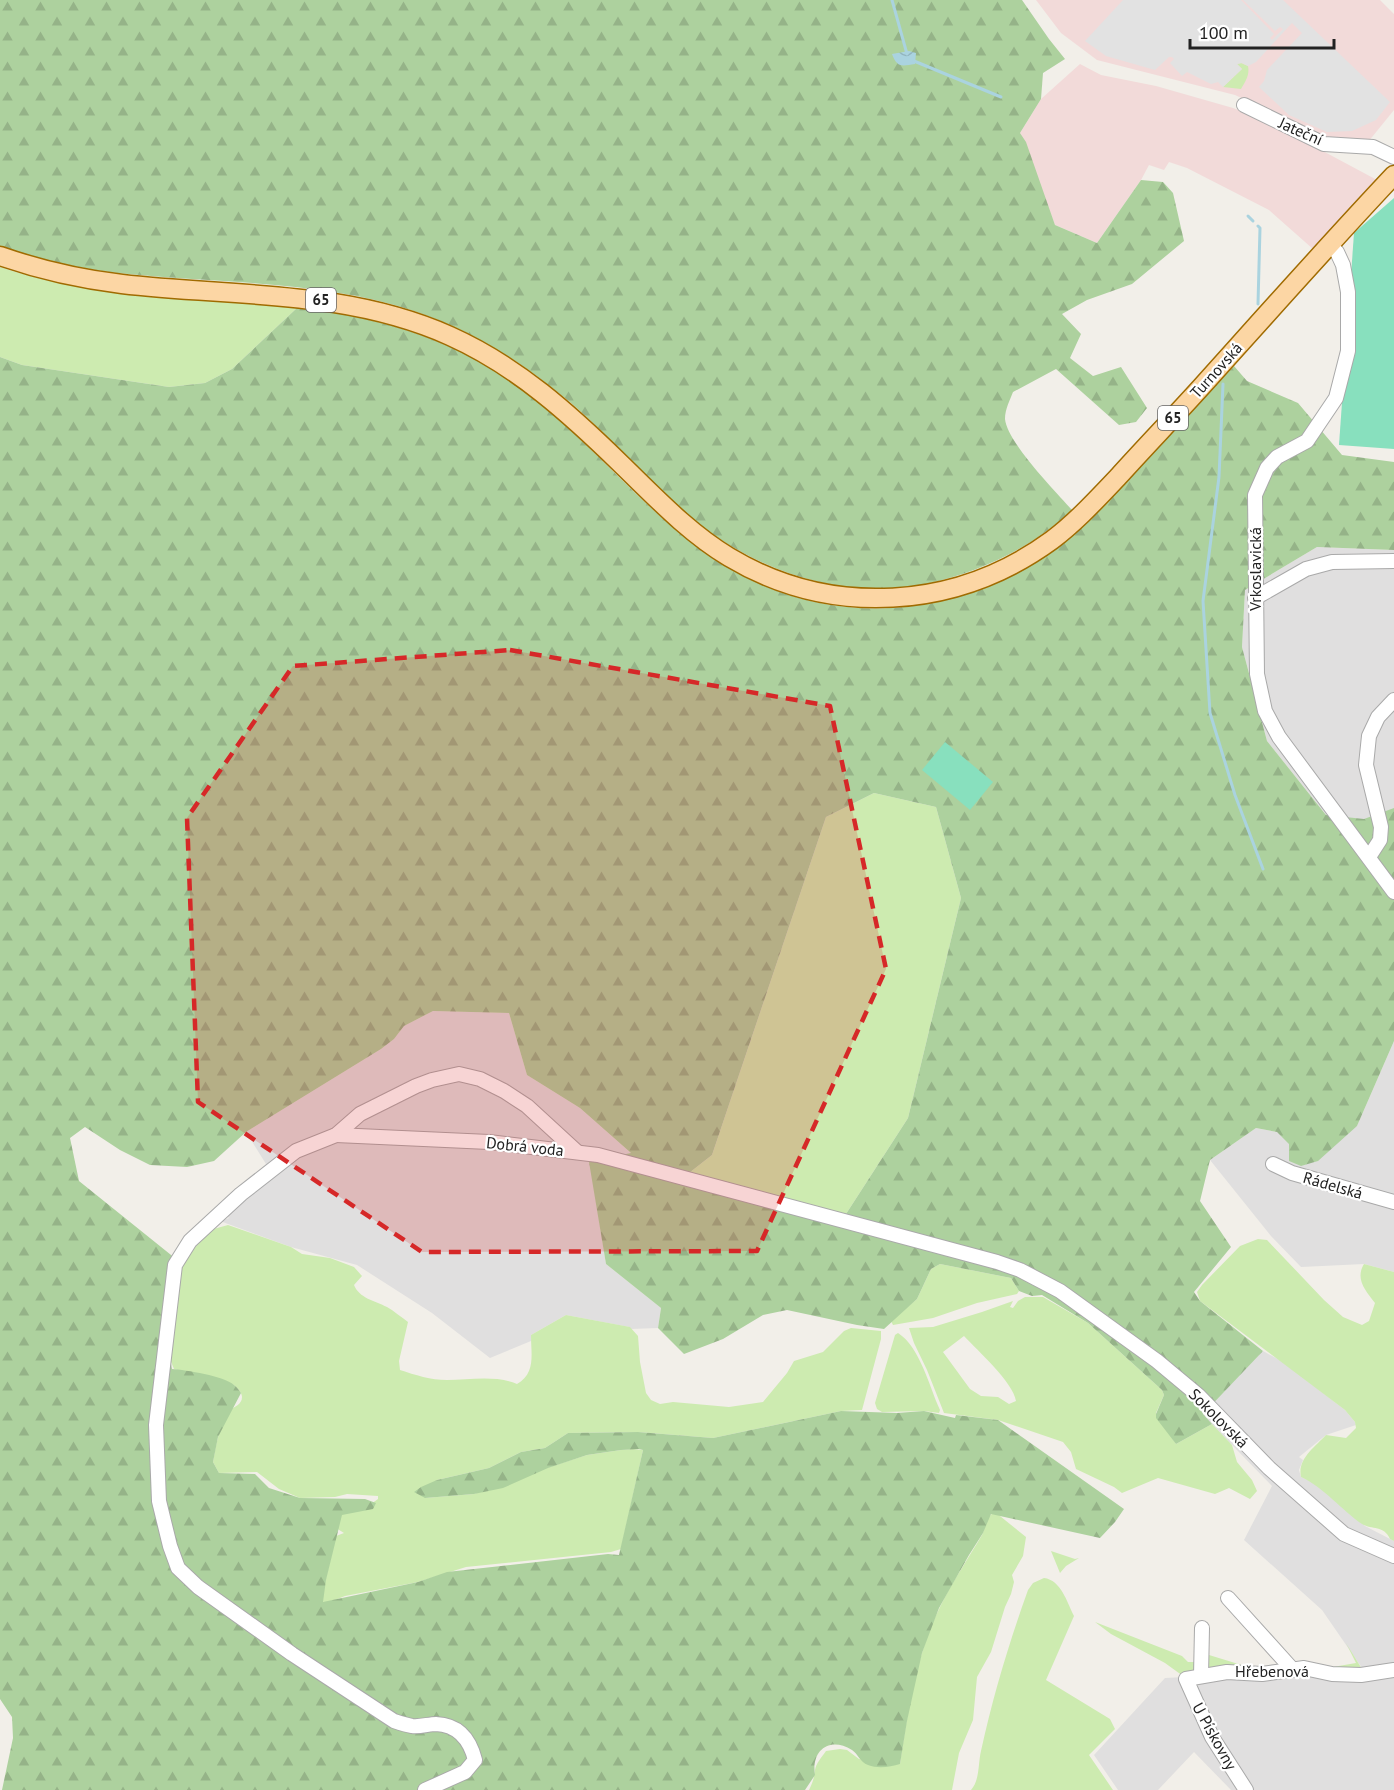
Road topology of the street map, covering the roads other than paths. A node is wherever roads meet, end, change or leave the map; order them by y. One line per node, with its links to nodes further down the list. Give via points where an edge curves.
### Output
1 (1244, 105): 2 (street, Jateční, via 1324,144 1373,147)
2 (1394, 157)
3 (1394, 175): 4 (main road, Turnovská / 65)
4 (1330, 244): 5 (main road, Turnovská / 65, via 1163,429 1087,509 1050,541 997,571 958,586 923,595 853,598 804,589 750,568 705,541 544,394 491,357 434,329 340,303 91,280); 7 (street, Vrkoslavická, via 1343,264 1348,292 1348,351 1336,398 1307,441 1277,457 1267,468 1255,495)
5 (0, 256)
6 (1394, 561): 7 (street, via 1332,562 1306,569)
7 (1255, 598): 9 (street, Vrkoslavická, via 1257,674 1264,711)
8 (1394, 700): 9 (street, via 1378,717 1370,735 1366,765 1381,827 1380,840)
9 (1369, 857): 10 (street, Vrkoslavická)
10 (1394, 892)
11 (336, 1135): 12 (street, Dobrá voda, via 489,1142); 12 (street, Dobrá voda, via 360,1114 416,1086 459,1074 480,1079 527,1106); 22 (street, Dobrá voda, via 296,1151 240,1194 190,1241 175,1265 156,1425 159,1501 178,1568 198,1587 394,1721 413,1726 454,1727 464,1736 475,1760 465,1772)
12 (576, 1151): 15 (street, Sokolovská, via 997,1262 1042,1281 1157,1361 1199,1396 1269,1468 1344,1534)
13 (1273, 1164): 14 (street, Rádelská)
14 (1394, 1202)
15 (1394, 1556)
16 (1228, 1598): 18 (street)
17 (1202, 1628): 20 (street)
18 (1293, 1670): 19 (street, Hřebenová, via 1361,1675); 20 (street, Hřebenová)
19 (1394, 1670)
20 (1202, 1676): 21 (street, Hřebenová)
21 (1186, 1679): 23 (street, U Pískovny, via 1212,1737)
22 (425, 1790)
23 (1246, 1790)

